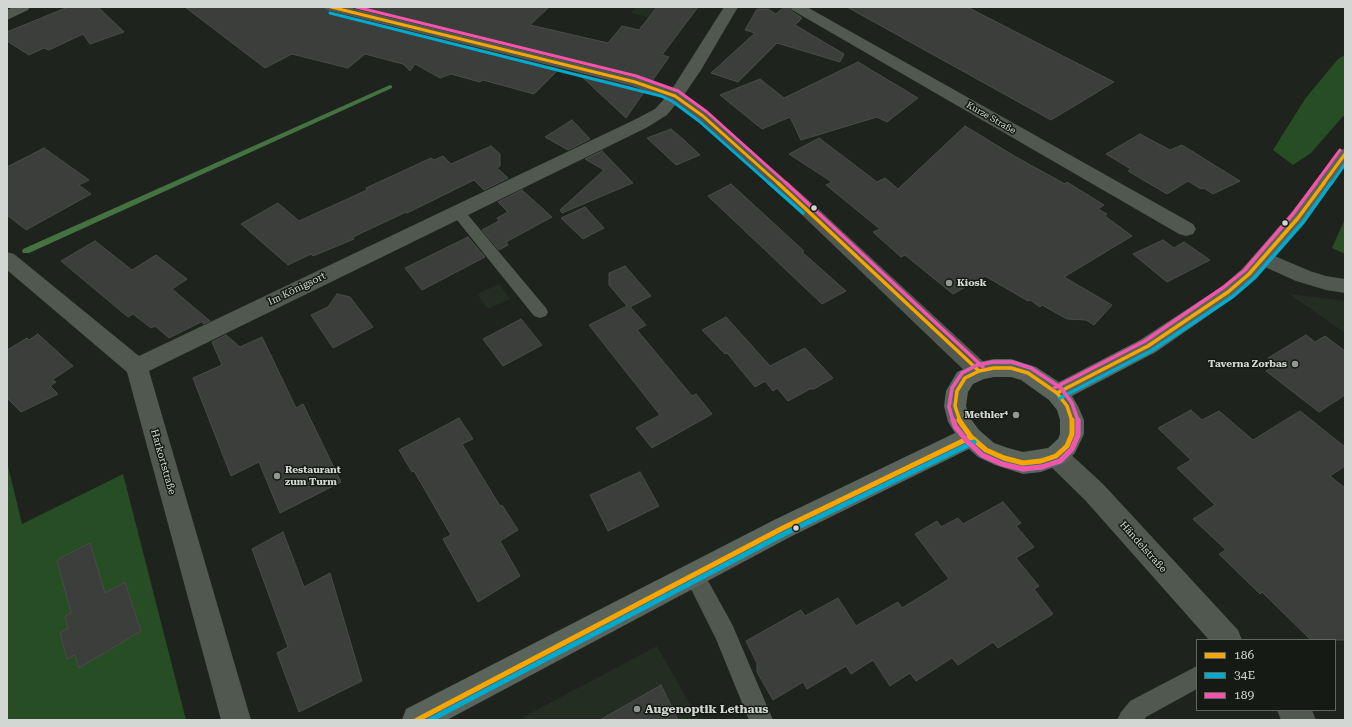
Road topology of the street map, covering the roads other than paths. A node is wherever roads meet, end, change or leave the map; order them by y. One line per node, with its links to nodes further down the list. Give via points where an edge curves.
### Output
1 (23, 7): 5 (street)
2 (331, 7): 6 (street, via 635,82)
3 (731, 7): 6 (street, Im Königsort)
4 (797, 7): 9 (street, Kurze Straße)
5 (7, 16)
6 (675, 96): 8 (street, Im Königsort, via 661,112 640,124); 15 (street, via 703,116 807,209)
7 (1345, 154): 10 (main road, via 1298,218)
8 (458, 212): 13 (lane); 14 (street, Im Königsort)
9 (1186, 229)
10 (1263, 258): 12 (street, via 1318,281); 16 (main road, via 1228,292 1148,346)
11 (8, 260): 14 (street)
12 (1345, 286)
13 (540, 312)
14 (137, 367): 24 (street, Harkortstraße)
15 (979, 371): 16 (main road, via 1011,368 1044,382); 17 (main road, via 965,378 957,391 955,406 960,422)
16 (1057, 393): 18 (main road, via 1072,420 1072,434 1067,446)
17 (971, 437): 18 (main road, via 1004,458 1023,462 1041,461); 19 (main road, via 783,528)
18 (1056, 456): 20 (street, Händelstraße, via 1094,492)
19 (694, 575): 23 (main road); 25 (lane, via 724,632)
20 (1227, 639)
21 (1196, 678): 26 (lane, via 1138,709)
22 (1293, 711): 27 (street)
23 (431, 717)
24 (236, 720)
25 (761, 720)
26 (1129, 720)
27 (1301, 720)

